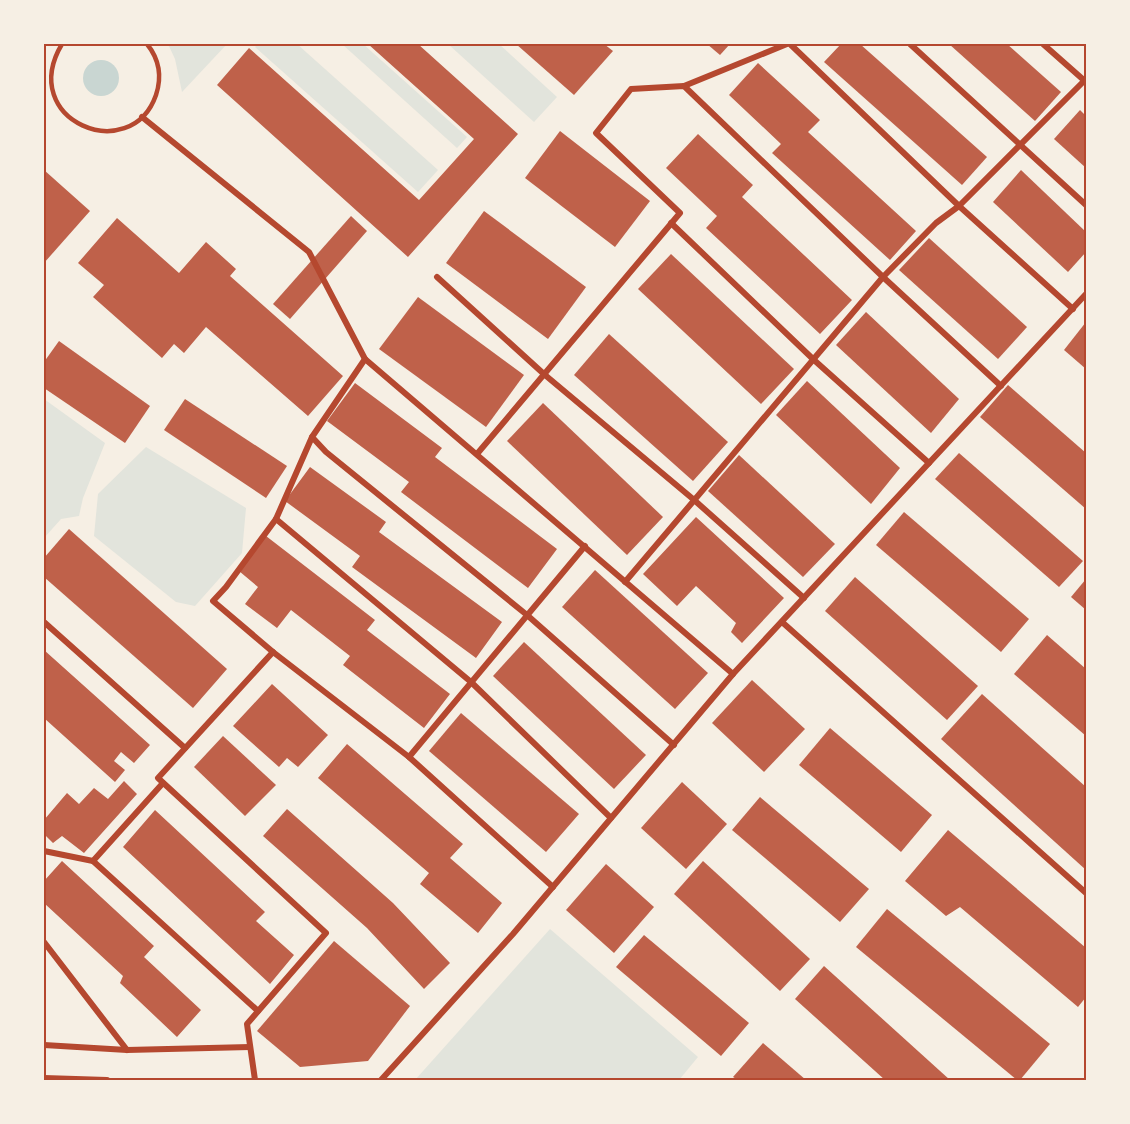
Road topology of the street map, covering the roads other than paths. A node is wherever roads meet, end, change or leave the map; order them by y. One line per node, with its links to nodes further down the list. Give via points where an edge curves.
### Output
1 (62, 44): 8 (lane, via 53,60 50,78 62,111 84,127 110,132)
2 (147, 44): 8 (lane, via 159,68 159,86)
3 (789, 44): 7 (street); 11 (street)
4 (910, 44): 9 (street)
5 (1044, 44): 6 (street)
6 (1086, 81): 9 (street)
7 (684, 86): 12 (street, via 630,89 596,134 680,213); 14 (street)
8 (142, 117): 17 (street, via 309,252)
9 (1021, 144): 10 (street); 11 (street)
10 (1086, 205)
11 (959, 206): 14 (street); 16 (street)
12 (671, 223): 18 (street); 19 (street)
13 (436, 277): 19 (street)
14 (883, 277): 18 (street); 20 (street)
15 (1086, 294): 16 (street)
16 (1073, 309): 20 (street)
17 (365, 358): 21 (street); 22 (street)
18 (814, 360): 23 (street); 24 (street)
19 (545, 375): 22 (street); 24 (street)
20 (1001, 386): 23 (street)
21 (312, 436): 25 (street); 29 (street, via 326,453)
22 (477, 454): 26 (street)
23 (929, 463): 28 (street)
24 (693, 500): 27 (street); 28 (street)
25 (276, 519): 32 (street, via 213,601); 34 (street)
26 (585, 546): 27 (street); 29 (street)
27 (625, 582): 33 (street)
28 (804, 598): 31 (street)
29 (527, 615): 34 (street); 35 (street)
30 (44, 622): 36 (street)
31 (782, 622): 33 (street); 43 (street)
32 (273, 652): 36 (street); 37 (street)
33 (734, 674): 35 (street)
34 (471, 682): 37 (street); 39 (street)
35 (674, 745): 39 (street)
36 (185, 748): 38 (street, via 158,778)
37 (409, 757): 42 (street)
38 (163, 783): 41 (street); 45 (street, via 326,933)
39 (611, 818): 42 (street)
40 (44, 850): 41 (street)
41 (93, 861): 45 (street)
42 (553, 886): 53 (street)
43 (1086, 892)
44 (44, 942): 48 (street)
45 (258, 1011): 47 (street, via 247,1024)
46 (44, 1044): 48 (street)
47 (250, 1047): 48 (street); 52 (street)
48 (127, 1050)
49 (44, 1078): 50 (street)
50 (56, 1079): 51 (street)
51 (107, 1080)
52 (255, 1080)
53 (381, 1080)

